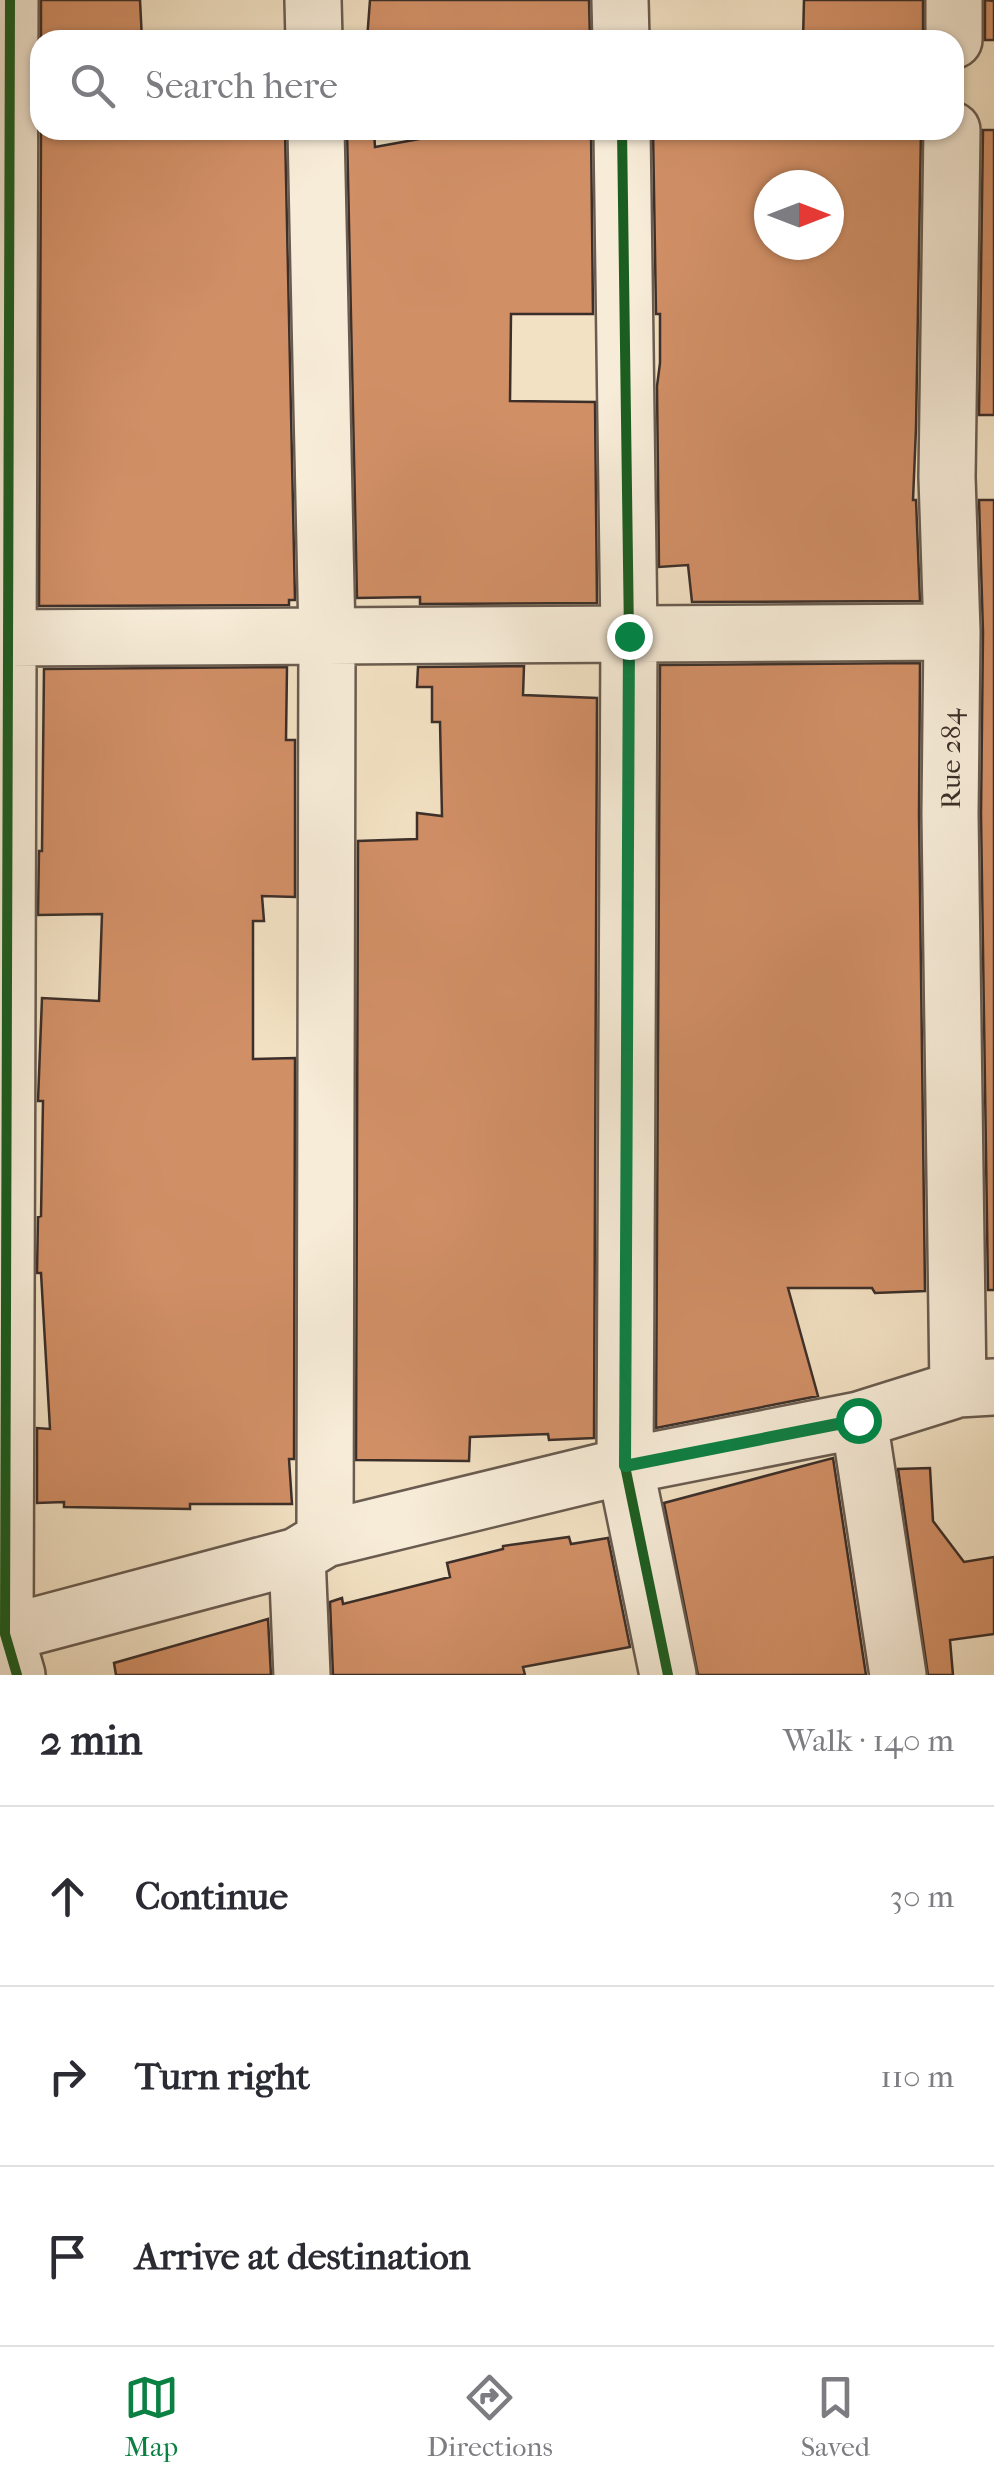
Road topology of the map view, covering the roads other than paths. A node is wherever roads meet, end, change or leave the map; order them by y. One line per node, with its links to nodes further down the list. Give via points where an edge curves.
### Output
1 (10, 0): 14 (street)
2 (314, 0): 5 (street)
3 (620, 0): 6 (street)
4 (954, 0): 7 (street)
5 (314, 30)
6 (621, 30)
7 (954, 30)
8 (316, 140): 12 (street)
9 (622, 140): 13 (street)
10 (952, 140): 11 (street, Rue 284)
11 (952, 632): 13 (street); 15 (street, Rue 284, via 950,814)
12 (327, 636): 13 (street); 14 (street); 18 (street)
13 (629, 636): 17 (street)
14 (4, 637): 19 (street)
15 (976, 1388): 16 (street)
16 (858, 1420): 17 (street); 22 (street)
17 (625, 1466): 18 (street); 21 (street)
18 (311, 1548): 19 (street); 20 (street)
19 (7, 1648)
20 (302, 1675)
21 (668, 1675)
22 (898, 1675)

